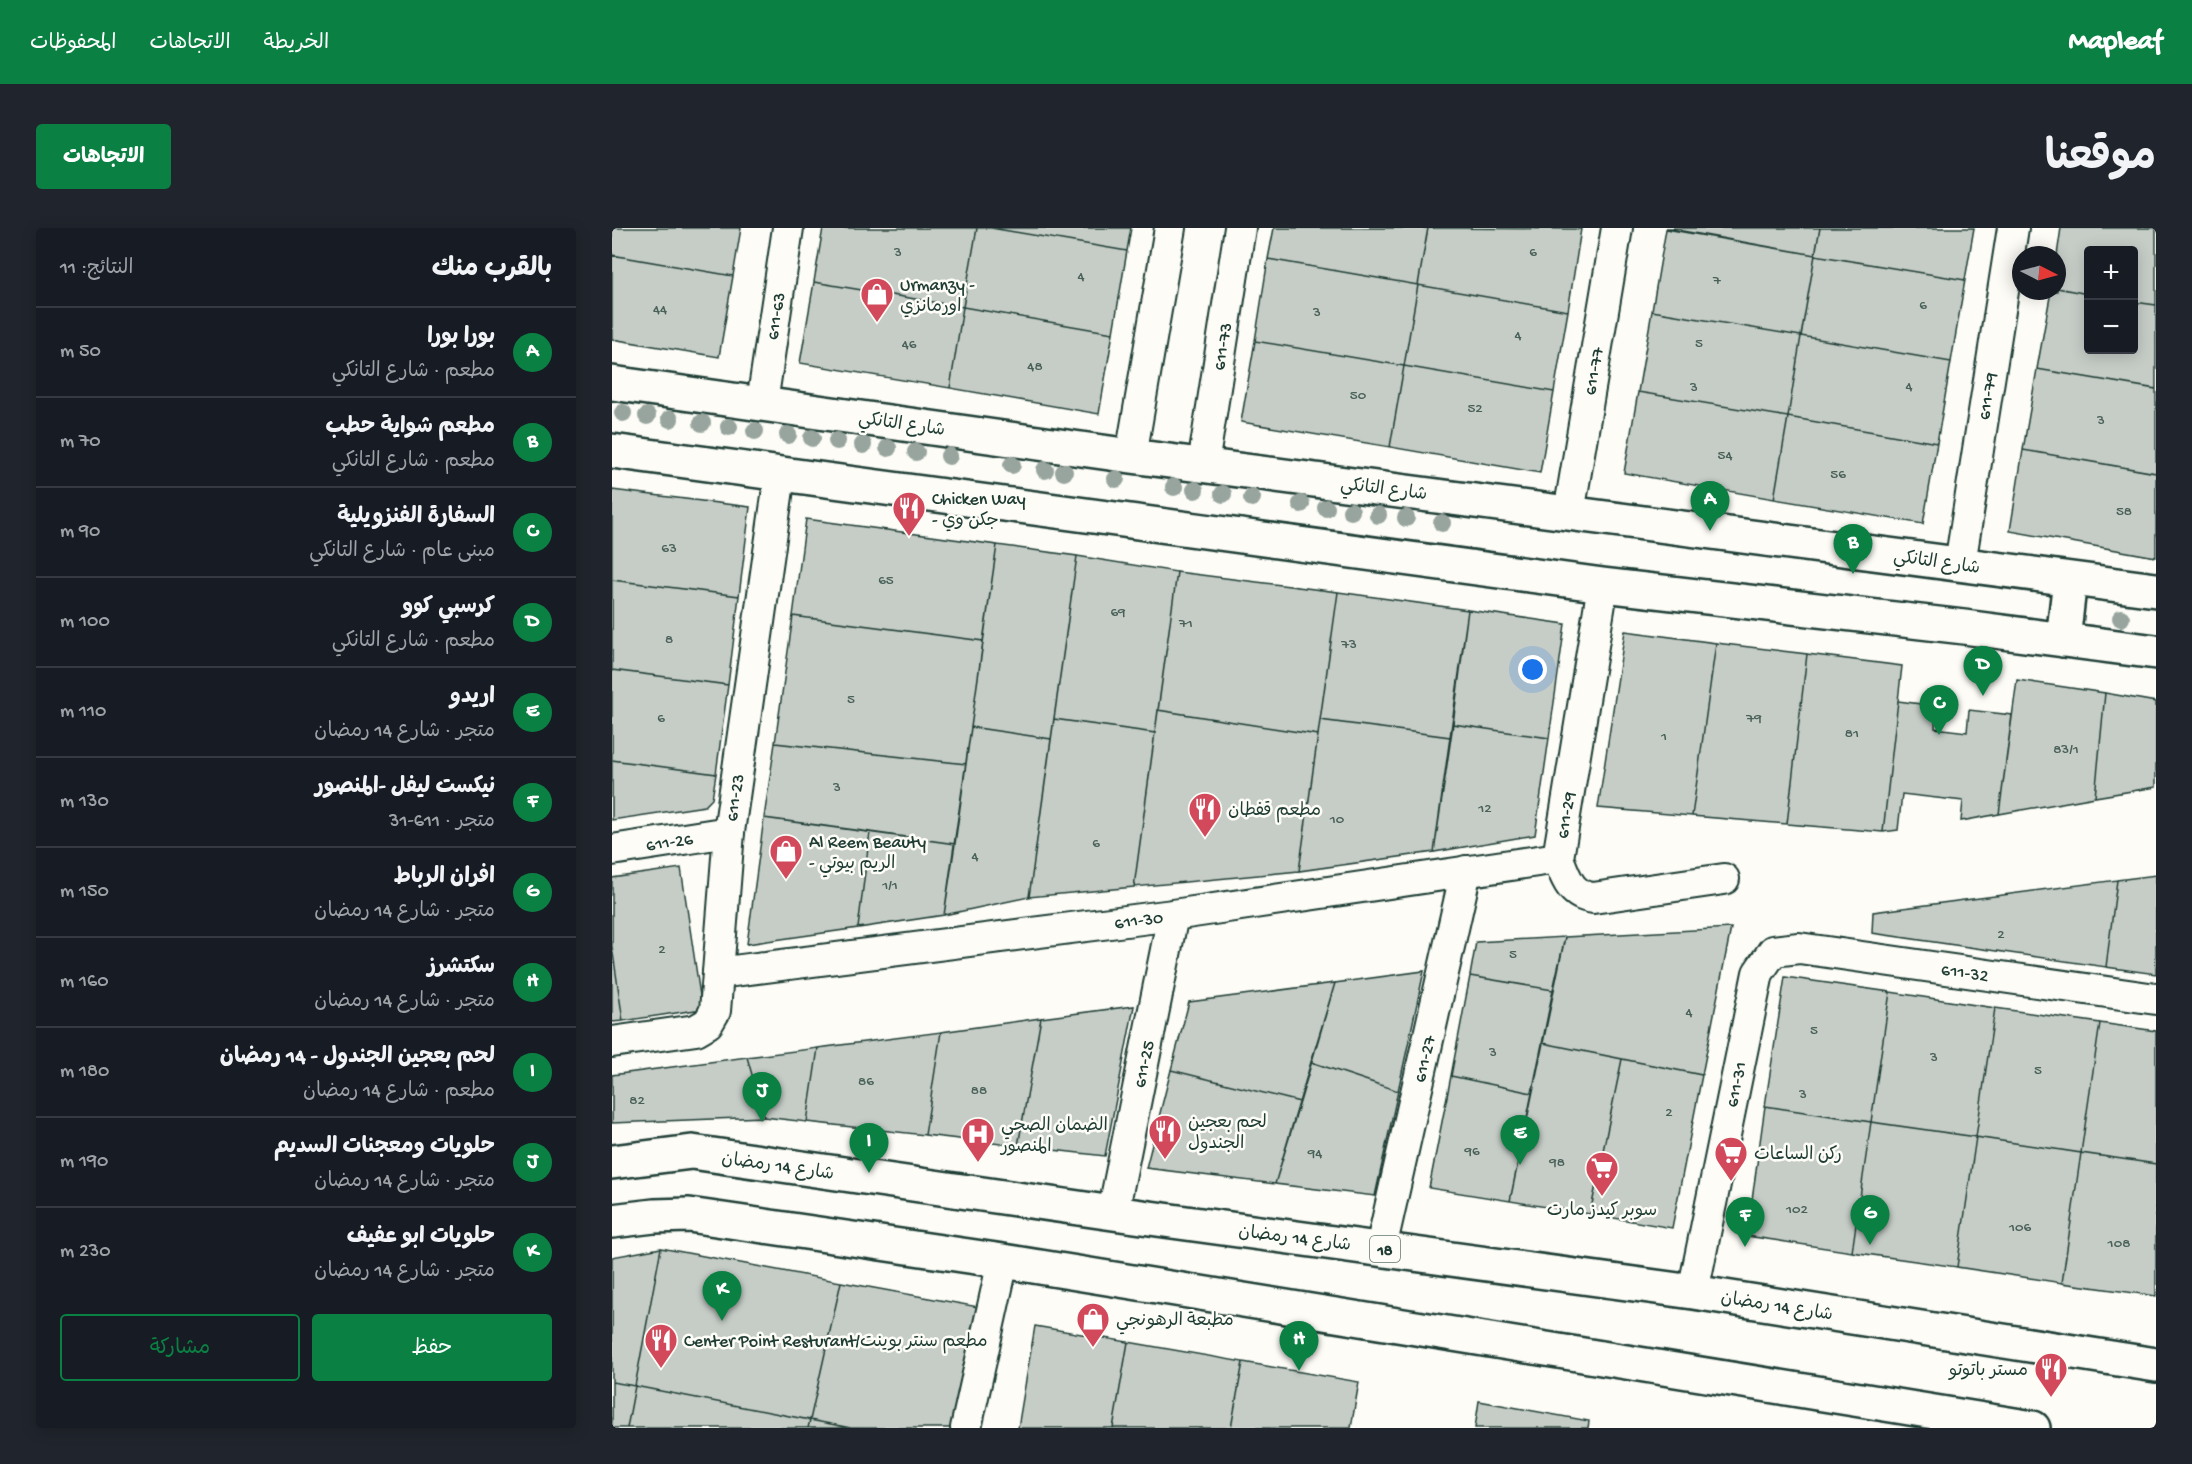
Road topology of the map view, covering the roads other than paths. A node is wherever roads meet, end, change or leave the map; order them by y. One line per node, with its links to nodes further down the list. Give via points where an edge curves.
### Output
1 (788, 228): 7 (street, 611-63)
2 (1170, 228): 9 (street)
3 (1240, 228): 10 (street, 611-73)
4 (1617, 228): 12 (street, 611-77)
5 (2013, 228): 13 (street, 611-79)
6 (612, 383): 7 (street, شارع التانكي)
7 (762, 403): 9 (street, شارع التانكي)
8 (612, 451): 11 (street)
9 (1131, 456): 10 (street, شارع التانكي)
10 (1203, 465): 12 (street, شارع التانكي)
11 (780, 475): 15 (street); 19 (street, 611-23)
12 (1569, 513): 13 (street, شارع التانكي)
13 (1960, 564): 14 (street, شارع التانكي)
14 (2070, 579): 16 (street, شارع التانكي); 17 (street)
15 (1603, 585): 17 (street); 21 (street, 611-29)
16 (2156, 590)
17 (2063, 640): 18 (street)
18 (2156, 652)
19 (729, 832): 20 (street, 611-26); 26 (street, 611-23)
20 (612, 850)
21 (1558, 858): 22 (street, 611-30); 23 (street, 611-29, via 1570,887 1585,897)
22 (1466, 871): 24 (street, 611-30); 32 (street, 611-27)
23 (1724, 879)
24 (1173, 915): 26 (street, 611-30); 30 (street, 611-25)
25 (1773, 951): 27 (street, 611-32, via 1799,948); 34 (street, 611-31, via 1758,974)
26 (718, 973): 28 (street, 611-23, via 715,1011 708,1023 696,1030)
27 (2156, 999)
28 (612, 1042)
29 (612, 1162): 30 (street, شارع 14 رمضان / 18, via 692,1152)
30 (1113, 1214): 32 (street, شارع 14 رمضان / 18)
31 (612, 1221): 33 (street, via 689,1215)
32 (1381, 1248): 34 (street, شارع 14 رمضان / 18)
33 (1003, 1261): 36 (street); 37 (street)
34 (1693, 1292): 35 (street, شارع 14 رمضان / 18)
35 (2156, 1365)
36 (2015, 1427)
37 (966, 1428)

